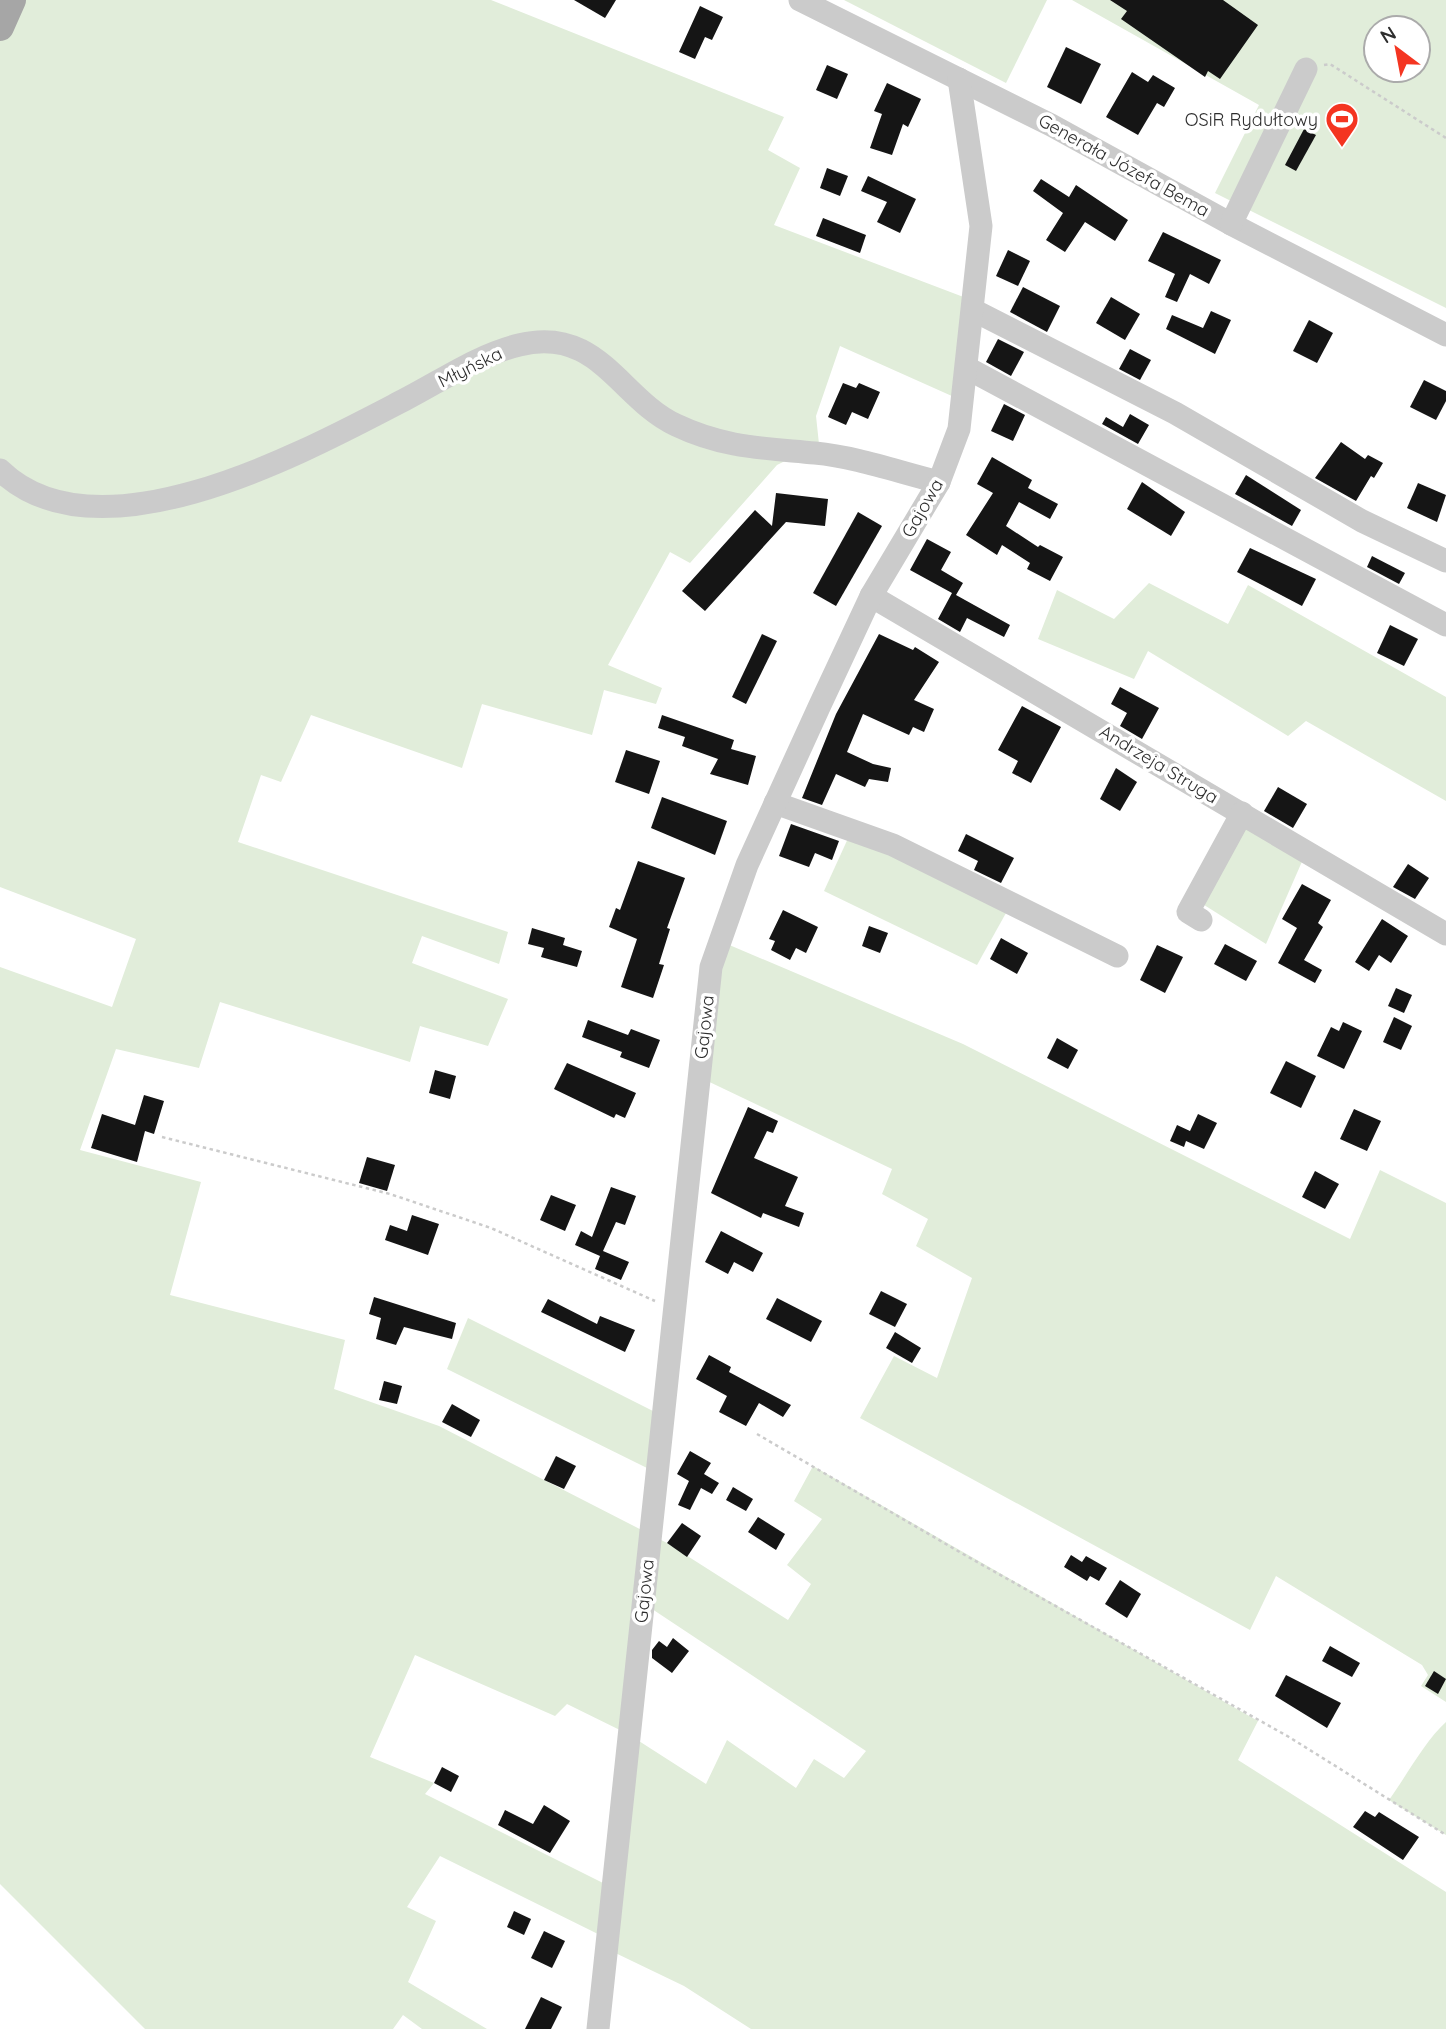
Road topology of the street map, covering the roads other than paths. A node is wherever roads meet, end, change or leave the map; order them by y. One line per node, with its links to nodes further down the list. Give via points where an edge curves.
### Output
1 (12, 0): 3 (main road)
2 (800, 0): 5 (street, Generała Józefa Bema)
3 (0, 27)
4 (1306, 69): 6 (street)
5 (960, 79): 6 (street, Generała Józefa Bema); 7 (street, Gajowa, via 981,226)
6 (1231, 224): 8 (street, Generała Józefa Bema)
7 (973, 310): 9 (street, Gajowa); 12 (street, via 1175,413 1362,521)
8 (1446, 335)
9 (967, 368): 11 (street, Gajowa, via 959,429); 14 (street)
10 (0, 470): 11 (street, Młyńska, via 44,497 83,505 127,507 173,499 256,470 336,434 488,355 521,344 550,342 585,351 673,424 720,443 862,461)
11 (939, 482): 13 (street, Gajowa)
12 (1446, 561)
13 (871, 596): 15 (street, Gajowa); 16 (street, Andrzeja Struga)
14 (1446, 625)
15 (775, 803): 19 (street, via 894,845); 20 (street, Gajowa, via 747,865 711,967)
16 (1242, 813): 17 (street, via 1188,912); 18 (street, Andrzeja Struga)
17 (1201, 920)
18 (1446, 934)
19 (1117, 957)
20 (598, 2029)

